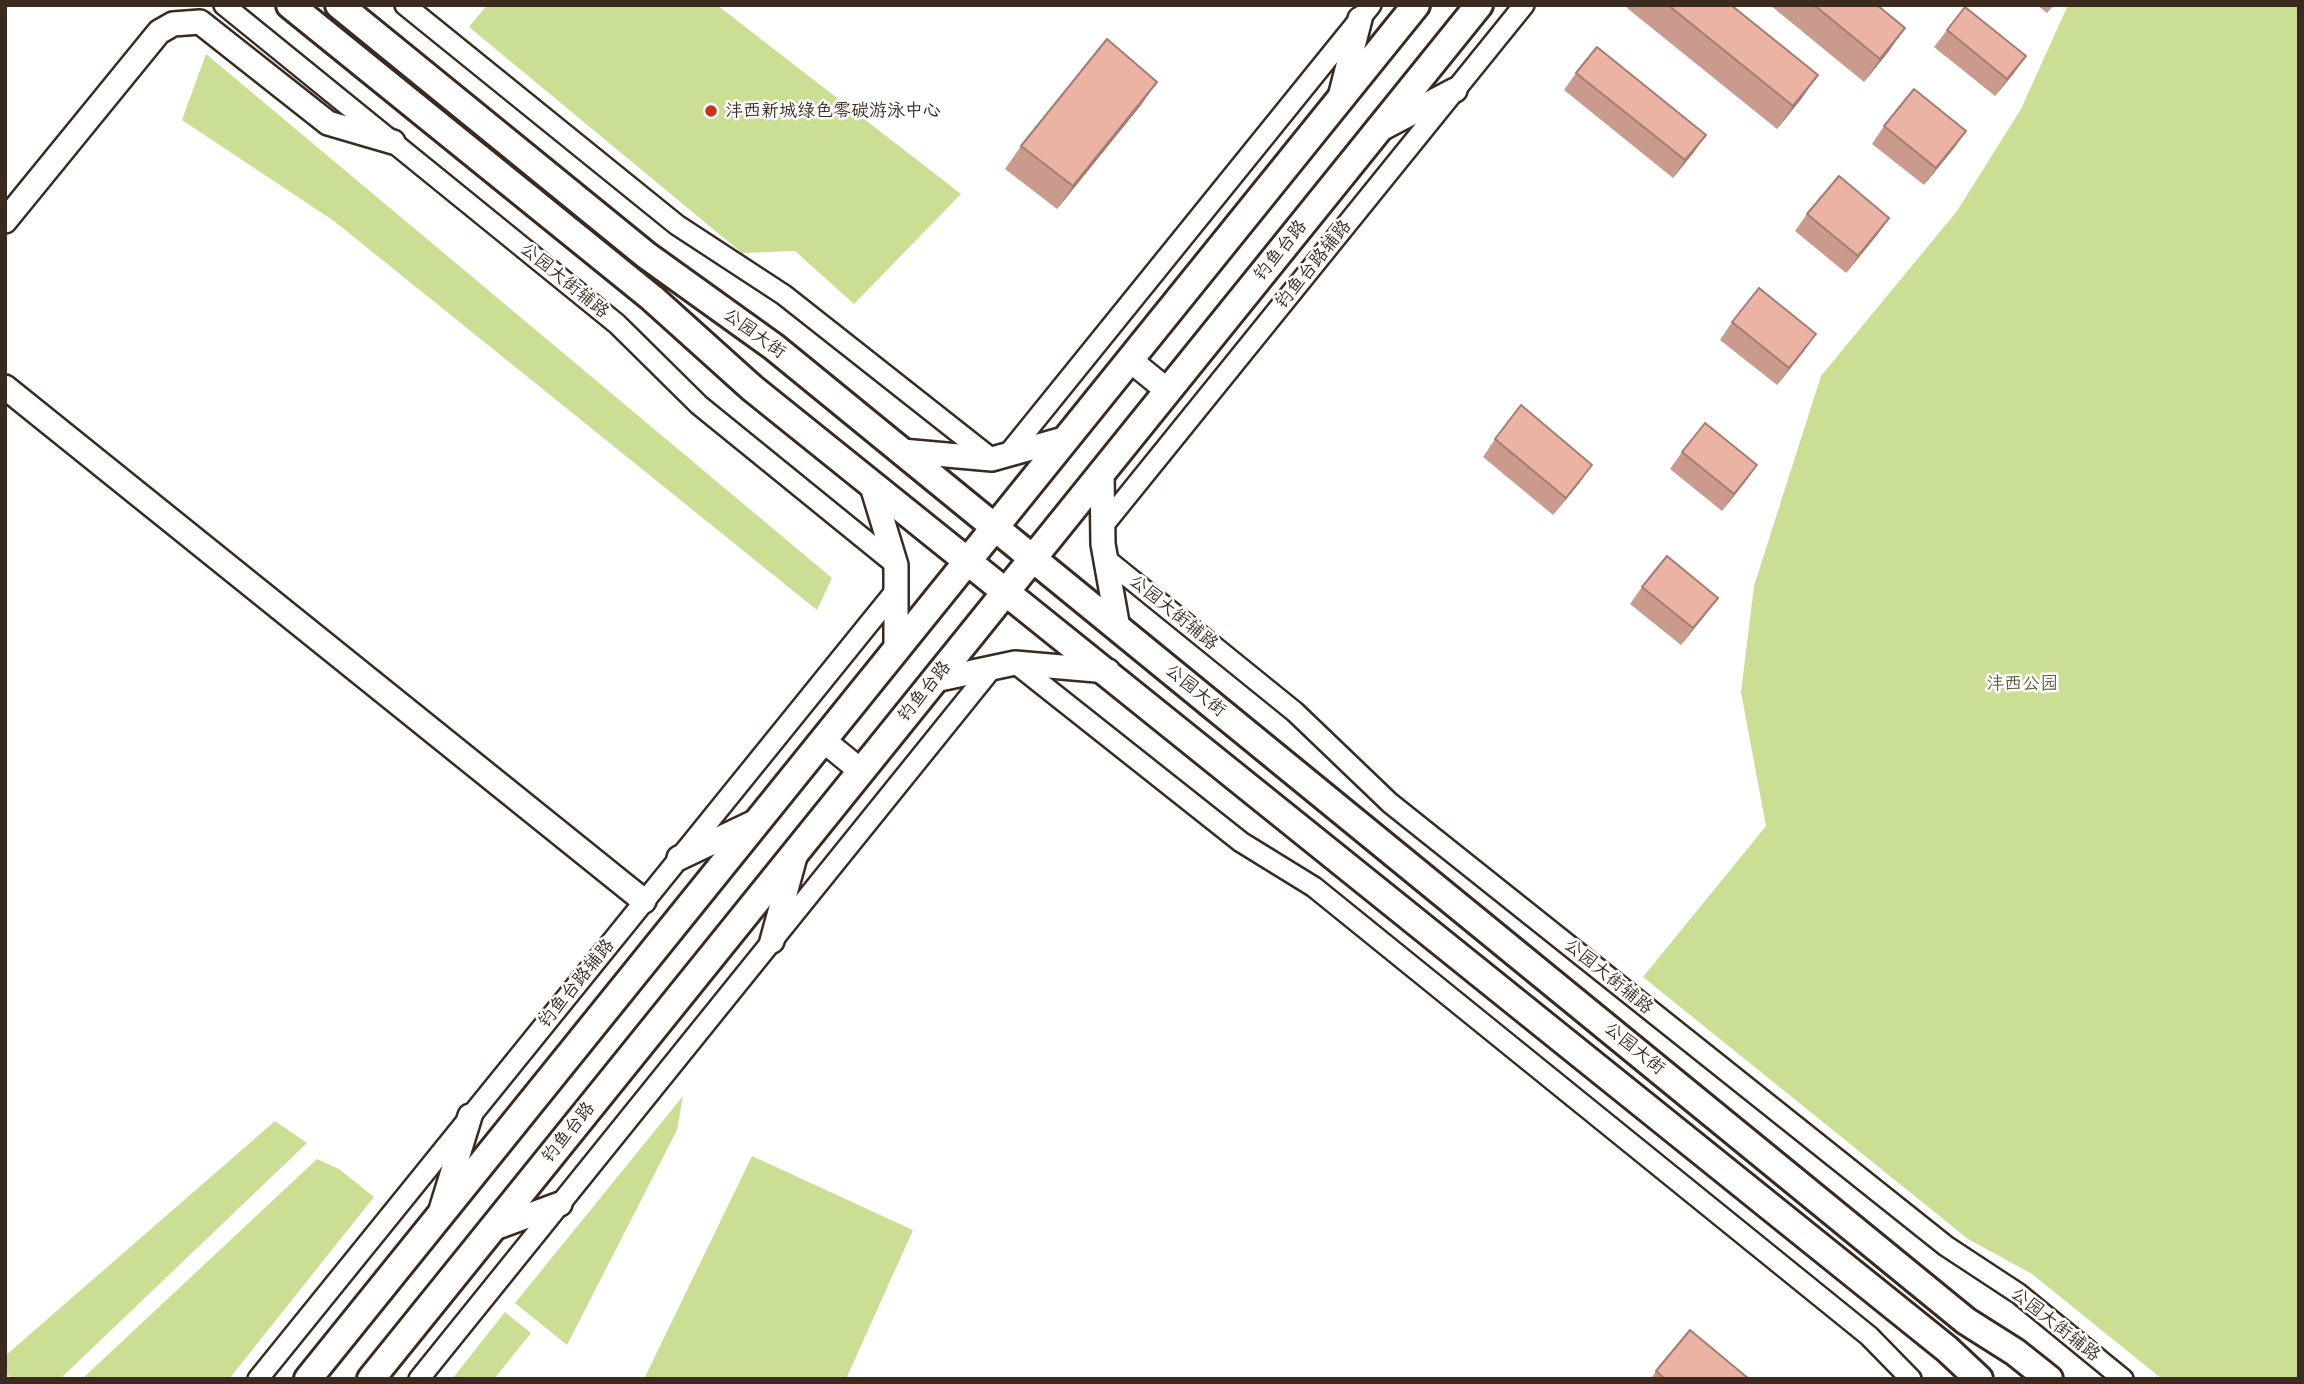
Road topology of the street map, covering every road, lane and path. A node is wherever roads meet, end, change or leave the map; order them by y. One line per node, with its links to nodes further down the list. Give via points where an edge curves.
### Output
1 (163, 5): 10 (street)
2 (224, 5): 14 (street, 公园大街辅路)
3 (290, 5): 23 (main road, 公园大街, via 652,298 752,388)
4 (339, 5): 20 (main road, 公园大街, via 646,256 774,347)
5 (405, 5): 21 (street, via 677,225 784,295)
6 (1416, 5): 12 (main road)
7 (1479, 5): 13 (main road, 钓鱼台路)
8 (1524, 5): 11 (street, 钓鱼台路辅路)
9 (1366, 12): 12 (street); 21 (street)
10 (159, 32): 14 (street, via 173,24 200,22 328,123); 15 (street)
11 (1455, 90): 13 (street); 25 (street, 钓鱼台路辅路)
12 (1339, 100): 16 (main road)
13 (1377, 132): 18 (main road, 钓鱼台路)
14 (393, 142): 29 (street, 公园大街辅路, via 617,324 699,405)
15 (5, 221)
16 (1130, 360): 18 (street); 19 (main road)
17 (5, 387): 42 (street)
18 (1168, 391): 22 (main road, 钓鱼台路)
19 (1067, 438): 21 (street); 24 (main road)
20 (902, 451): 21 (street); 24 (main road, 公园大街)
21 (1000, 457)
22 (1102, 471): 25 (street); 26 (main road, 钓鱼台路)
23 (871, 483): 28 (main road, 公园大街); 29 (street)
24 (995, 526): 26 (main road, 公园大街); 28 (main road)
25 (1103, 526): 27 (street)
26 (1032, 558): 31 (main road, 钓鱼台路); 32 (main road, 公园大街)
27 (1106, 559): 32 (street); 55 (street, 公园大街辅路, via 1296,712 1390,803 1946,1246 2019,1294)
28 (968, 561): 31 (main road, 公园大街); 33 (main road)
29 (895, 565): 30 (street)
30 (897, 589): 33 (street); 41 (street, 钓鱼台路辅路)
31 (1007, 590): 35 (main road, 公园大街); 36 (main road, 钓鱼台路)
32 (1118, 628): 54 (main road, 公园大街, via 1966,1321)
33 (896, 650): 37 (main road)
34 (1004, 665): 35 (street); 36 (street); 43 (street); 52 (street, via 1241,842 1314,887 1869,1336)
35 (1108, 671): 53 (main road, 公园大街)
36 (935, 680): 38 (main road, 钓鱼台路)
37 (823, 740): 38 (street); 39 (main road)
38 (861, 771): 40 (main road, 钓鱼台路)
39 (759, 820): 41 (street); 46 (main road)
40 (796, 851): 43 (street); 47 (main road, 钓鱼台路)
41 (679, 858): 42 (street, 钓鱼台路辅路)
42 (644, 901): 44 (street, 钓鱼台路辅路)
43 (772, 942): 45 (street)
44 (470, 1116): 46 (street); 48 (street, 钓鱼台路辅路)
45 (560, 1204): 47 (street); 51 (street)
46 (439, 1217): 49 (main road)
47 (492, 1229): 50 (main road, 钓鱼台路)
48 (258, 1379)
49 (308, 1379)
50 (371, 1379)
51 (419, 1379)
52 (1911, 1379)
53 (1979, 1379)
54 (2049, 1379)
55 (2123, 1379)

